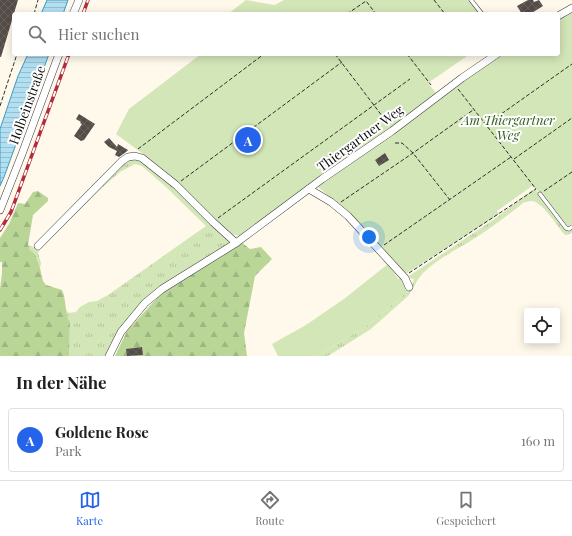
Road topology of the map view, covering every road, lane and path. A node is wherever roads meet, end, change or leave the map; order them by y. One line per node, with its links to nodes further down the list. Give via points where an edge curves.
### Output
1 (38, 0): 6 (path)
2 (79, 0): 7 (street)
3 (434, 0): 10 (path)
4 (471, 0): 11 (lane)
5 (572, 8): 12 (street)
6 (35, 12)
7 (74, 12)
8 (350, 12): 9 (path, via 366,1)
9 (374, 12)
10 (443, 12)
11 (480, 12)
12 (560, 15)
13 (16, 56): 25 (path)
14 (57, 56): 41 (street, Holbeinstraße)
15 (261, 56): 32 (path, via 137,150)
16 (337, 56): 19 (path)
17 (409, 56): 23 (path)
18 (495, 56): 22 (street, Thiergartner Weg)
19 (342, 62): 24 (path); 36 (path)
20 (572, 64): 28 (path)
21 (410, 79): 24 (path)
22 (454, 84): 26 (path); 29 (street, Thiergartner Weg)
23 (431, 85)
24 (374, 105): 29 (path); 42 (path)
25 (0, 106)
26 (474, 109): 28 (path); 31 (path)
27 (572, 118): 34 (path)
28 (486, 124): 33 (path)
29 (392, 130): 37 (street, Thiergartner Weg)
30 (395, 143): 31 (path, via 402,143)
31 (413, 153): 39 (path); 40 (path)
32 (135, 156): 36 (street, via 142,158); 45 (street, via 122,161)
33 (512, 157): 34 (path); 39 (path)
34 (514, 159): 47 (path, via 536,189)
35 (572, 172): 38 (path)
36 (176, 185): 42 (street)
37 (310, 189): 40 (street); 44 (street, Thiergartner Weg)
38 (540, 194): 43 (lane, via 566,228)
39 (450, 200): 46 (path)
40 (336, 206): 46 (street)
41 (0, 210)
42 (213, 222): 44 (street)
43 (572, 226)
44 (236, 243): 49 (street, Thiergartner Weg, via 162,289 145,304 121,332)
45 (38, 246)
46 (378, 249): 47 (street)
47 (405, 278): 48 (street)
48 (409, 287)
49 (109, 356)

